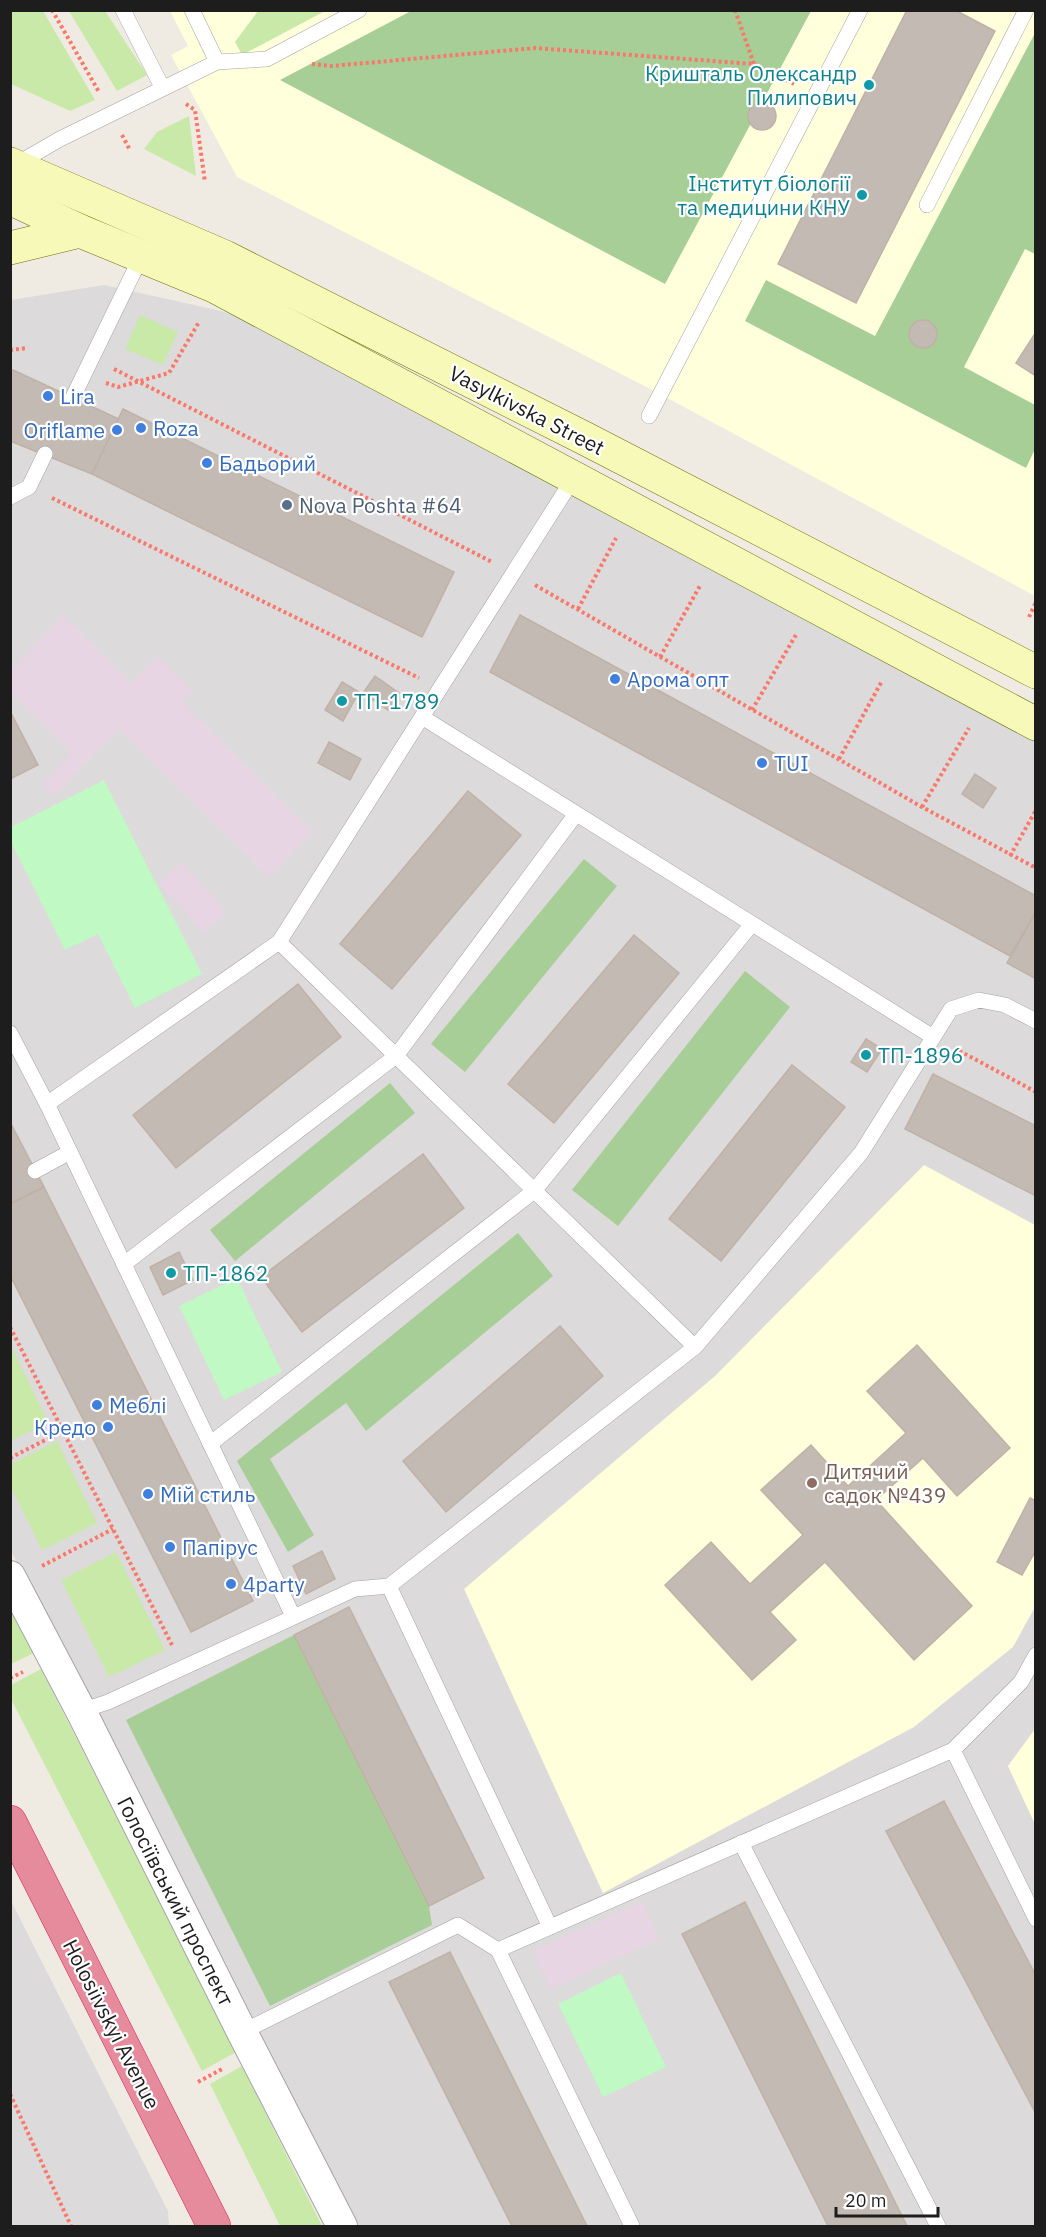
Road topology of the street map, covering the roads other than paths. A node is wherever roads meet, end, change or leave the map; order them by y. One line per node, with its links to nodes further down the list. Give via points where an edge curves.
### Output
1 (123, 10): 7 (lane)
2 (192, 10): 6 (lane)
3 (359, 10): 6 (lane, via 267,58)
4 (860, 10): 15 (lane)
5 (1026, 10): 10 (lane)
6 (217, 62): 7 (lane)
7 (161, 85): 8 (lane, via 112,115)
8 (12, 165): 19 (main road, Vasylkivska Street, via 225,257 597,444)
9 (10, 198): 11 (main road, Vasylkivska Street)
10 (927, 205)
11 (80, 231): 12 (main road); 13 (main road, Vasylkivska Street)
12 (10, 248)
13 (141, 257): 14 (lane); 17 (main road, Vasylkivska Street, via 214,286)
14 (73, 397)
15 (649, 416)
16 (45, 454): 18 (lane, via 29,488)
17 (573, 479): 20 (lane); 21 (main road, Vasylkivska Street)
18 (10, 497)
19 (1035, 672)
20 (422, 717): 22 (lane); 24 (lane)
21 (1035, 724)
22 (576, 814): 23 (lane); 28 (lane)
23 (752, 924): 27 (lane); 32 (lane)
24 (279, 942): 28 (lane); 29 (lane)
25 (1035, 1021): 27 (lane, via 1005,1005 979,1000 951,1009)
26 (10, 1033): 29 (lane)
27 (933, 1037): 34 (lane, via 861,1153)
28 (396, 1056): 32 (lane); 33 (lane)
29 (47, 1104): 30 (lane)
30 (70, 1152): 31 (lane); 33 (lane)
31 (35, 1171)
32 (534, 1191): 34 (lane); 35 (lane)
33 (124, 1264): 35 (lane)
34 (694, 1347): 37 (lane)
35 (210, 1444): 38 (lane)
36 (10, 1576): 40 (street, Голосіївський проспект)
37 (389, 1586): 38 (lane, via 355,1589); 45 (lane)
38 (293, 1616): 40 (lane)
39 (1035, 1655): 41 (lane, via 1021,1682)
40 (81, 1711): 47 (street, Голосіївський проспект)
41 (953, 1750): 43 (lane); 44 (lane)
42 (10, 1822): 48 (highway, Holosiivskyi Avenue)
43 (741, 1843): 45 (lane); 51 (lane)
44 (1035, 1919)
45 (550, 1927): 46 (lane)
46 (498, 1950): 47 (lane, via 458,1925); 50 (lane)
47 (242, 2032): 49 (street, Голосіївський проспект)
48 (214, 2226)
49 (342, 2226)
50 (632, 2226)
51 (938, 2226)

